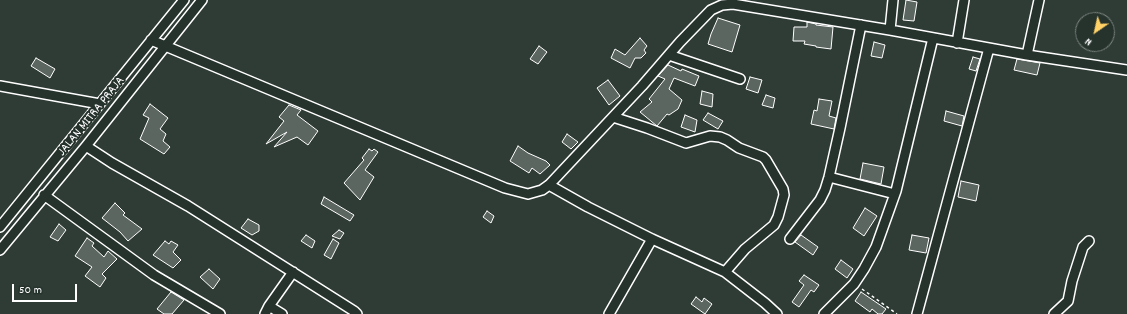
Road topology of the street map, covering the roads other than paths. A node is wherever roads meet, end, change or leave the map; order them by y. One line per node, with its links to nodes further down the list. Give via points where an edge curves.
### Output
1 (184, 0): 9 (street, JALAN MITRA PRAJA)
2 (202, 0): 11 (street, JALAN MITRA PRAJA)
3 (893, 0): 7 (street)
4 (964, 0): 10 (street)
5 (1039, 0): 14 (street)
6 (861, 25): 7 (street); 13 (street, via 727,4 711,10); 21 (street)
7 (890, 30): 8 (street)
8 (933, 38): 10 (street); 23 (street)
9 (151, 40): 11 (street); 18 (street, JALAN MITRA PRAJA)
10 (958, 42): 12 (street)
11 (166, 45): 20 (street, JALAN MITRA PRAJA); 22 (street, via 505,188 528,194)
12 (989, 48): 14 (street); 39 (street)
13 (669, 55): 16 (street); 19 (street)
14 (1027, 55): 15 (street)
15 (1127, 70)
16 (740, 79)
17 (0, 86): 18 (street)
18 (100, 104): 25 (street, JALAN MITRA PRAJA)
19 (613, 117): 22 (street); 31 (street, via 686,143 710,136 720,137 766,160 783,189 784,195 778,217 774,225 745,249)
20 (86, 146): 24 (street, JALAN MITRA PRAJA); 30 (street)
21 (829, 177): 23 (street); 27 (street, via 820,200)
22 (549, 185): 26 (street)
23 (895, 194): 38 (street, via 876,247 864,269 854,284)
24 (44, 195): 29 (street, JALAN MITRA PRAJA); 33 (street, via 154,275)
25 (0, 227)
26 (652, 239): 31 (street); 36 (street)
27 (790, 239)
28 (1089, 241): 40 (street, via 1083,247 1068,301)
29 (0, 250)
30 (293, 272): 32 (street); 35 (street)
31 (725, 272): 37 (street)
32 (267, 310): 34 (street)
33 (220, 314)
34 (282, 314)
35 (357, 314)
36 (609, 314)
37 (777, 314)
38 (824, 314)
39 (916, 314)
40 (1054, 314)

